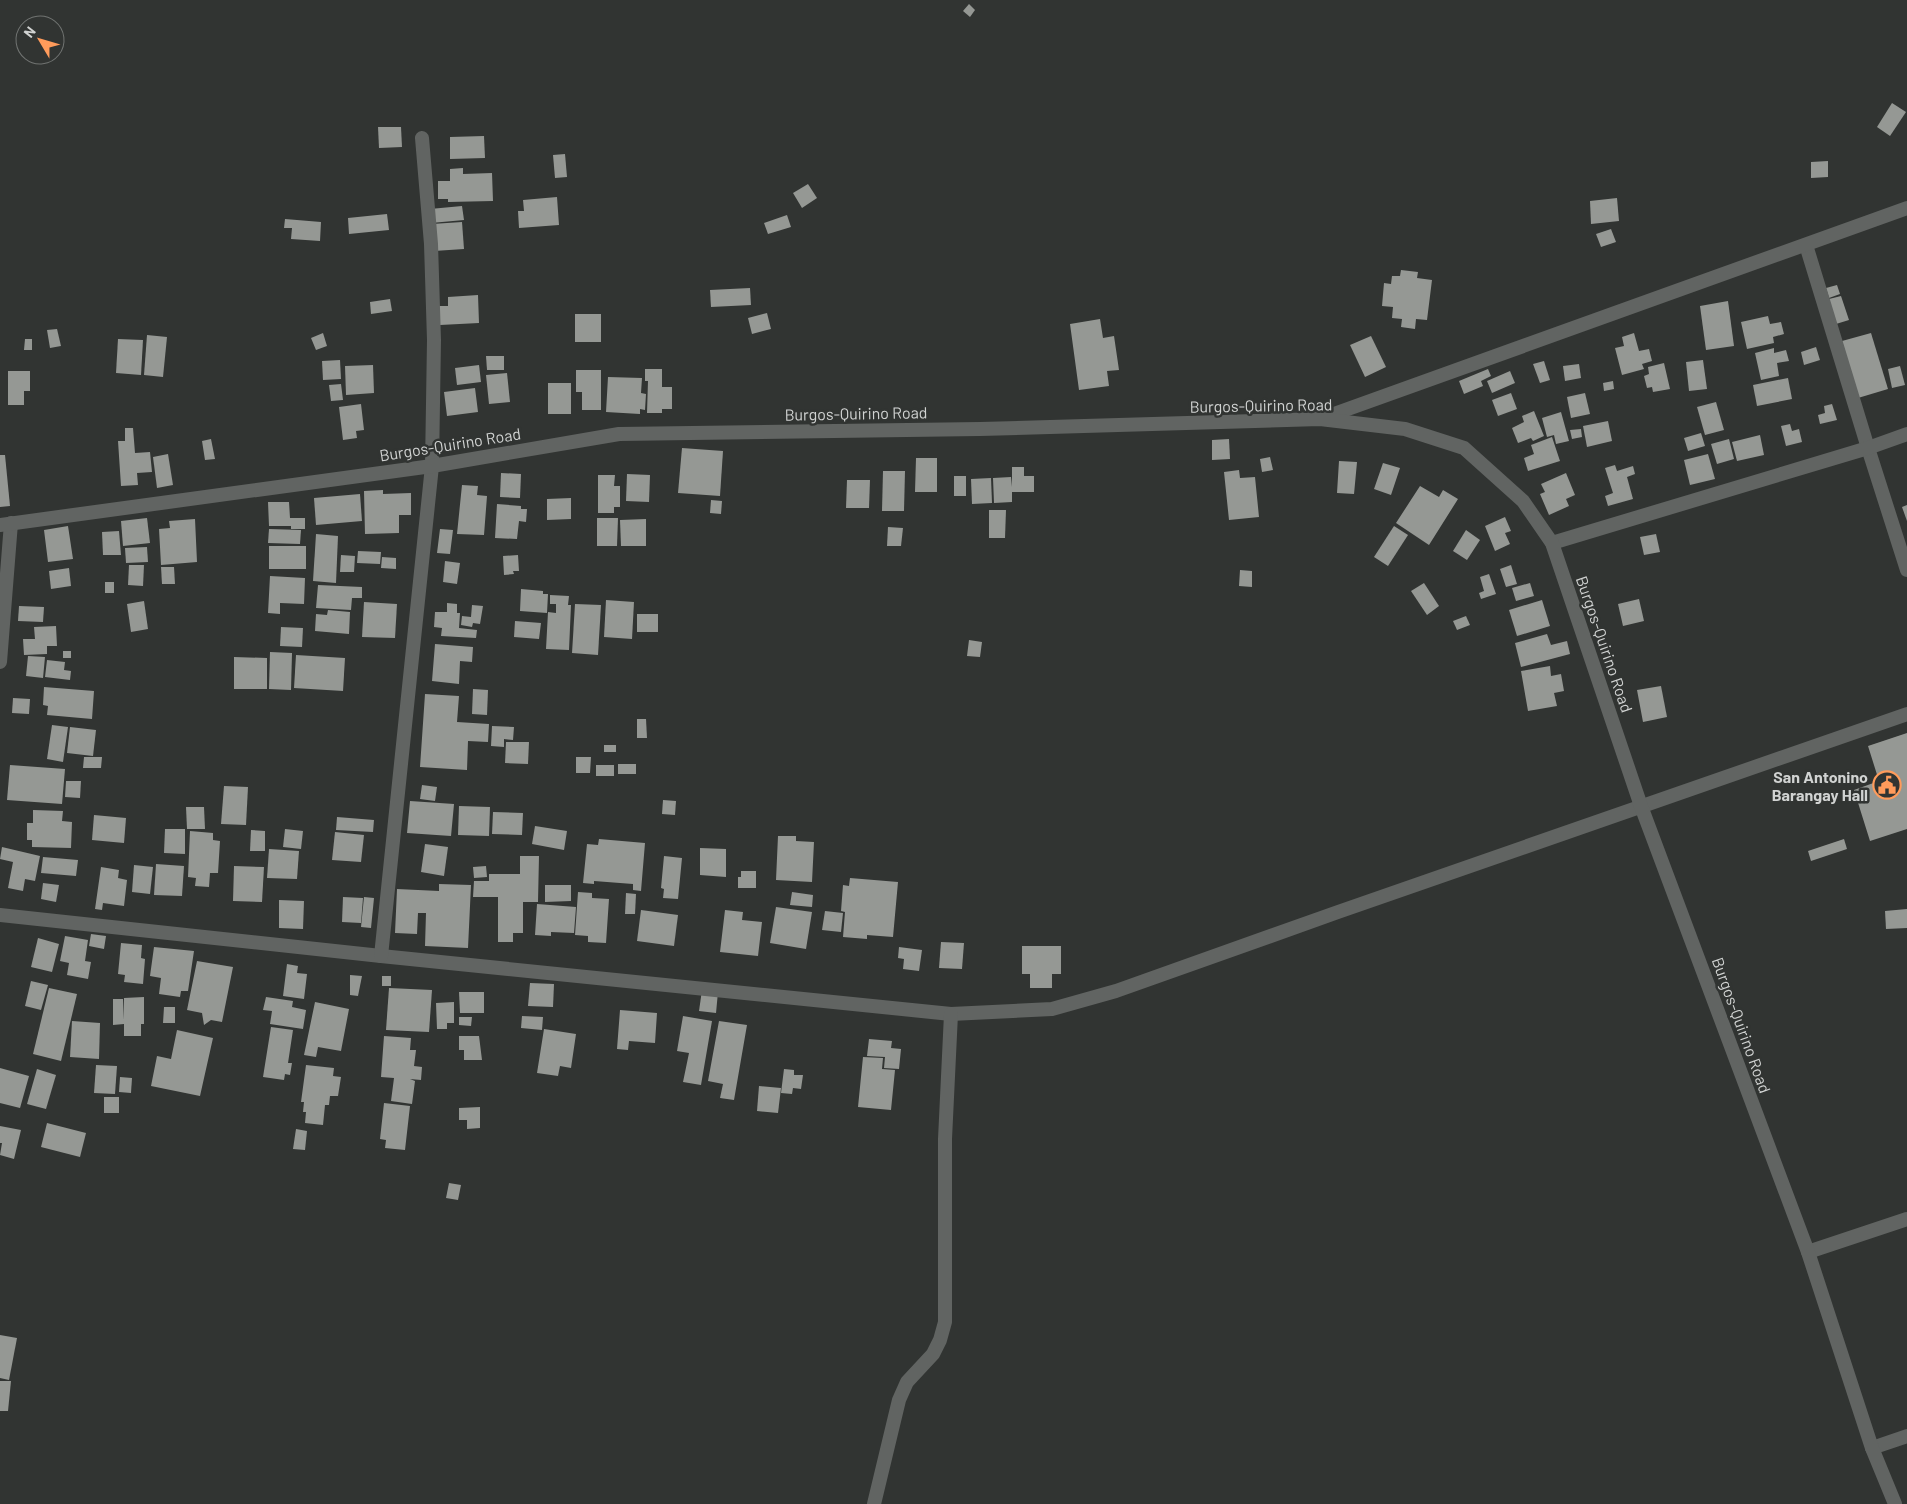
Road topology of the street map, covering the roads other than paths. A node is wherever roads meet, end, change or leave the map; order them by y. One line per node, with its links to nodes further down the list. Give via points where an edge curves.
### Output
1 (422, 138): 7 (street, via 434,330)
2 (1907, 208): 3 (street)
3 (1806, 245): 4 (street); 6 (street)
4 (1320, 419): 7 (street, Burgos-Quirino Road, via 980,429 619,434); 9 (street, Burgos-Quirino Road, via 1405,429 1464,448 1523,500)
5 (1907, 434): 6 (street)
6 (1868, 448): 9 (street); 10 (street)
7 (432, 466): 8 (street, Burgos-Quirino Road); 15 (street)
8 (6, 524): 11 (street)
9 (1552, 544): 13 (street, Burgos-Quirino Road)
10 (1907, 570)
11 (0, 662)
12 (1907, 714): 13 (street)
13 (1641, 806): 16 (street, via 1116,991 1052,1009); 18 (street, Burgos-Quirino Road)
14 (0, 915): 15 (street)
15 (381, 956): 16 (street)
16 (951, 1014): 21 (street, via 945,1139 945,1322 933,1354 907,1382 899,1400)
17 (1907, 1219): 18 (street)
18 (1808, 1252): 20 (street, Burgos-Quirino Road)
19 (1907, 1436): 20 (street)
20 (1872, 1448): 22 (street, Burgos-Quirino Road)
21 (874, 1504)
22 (1895, 1504)

